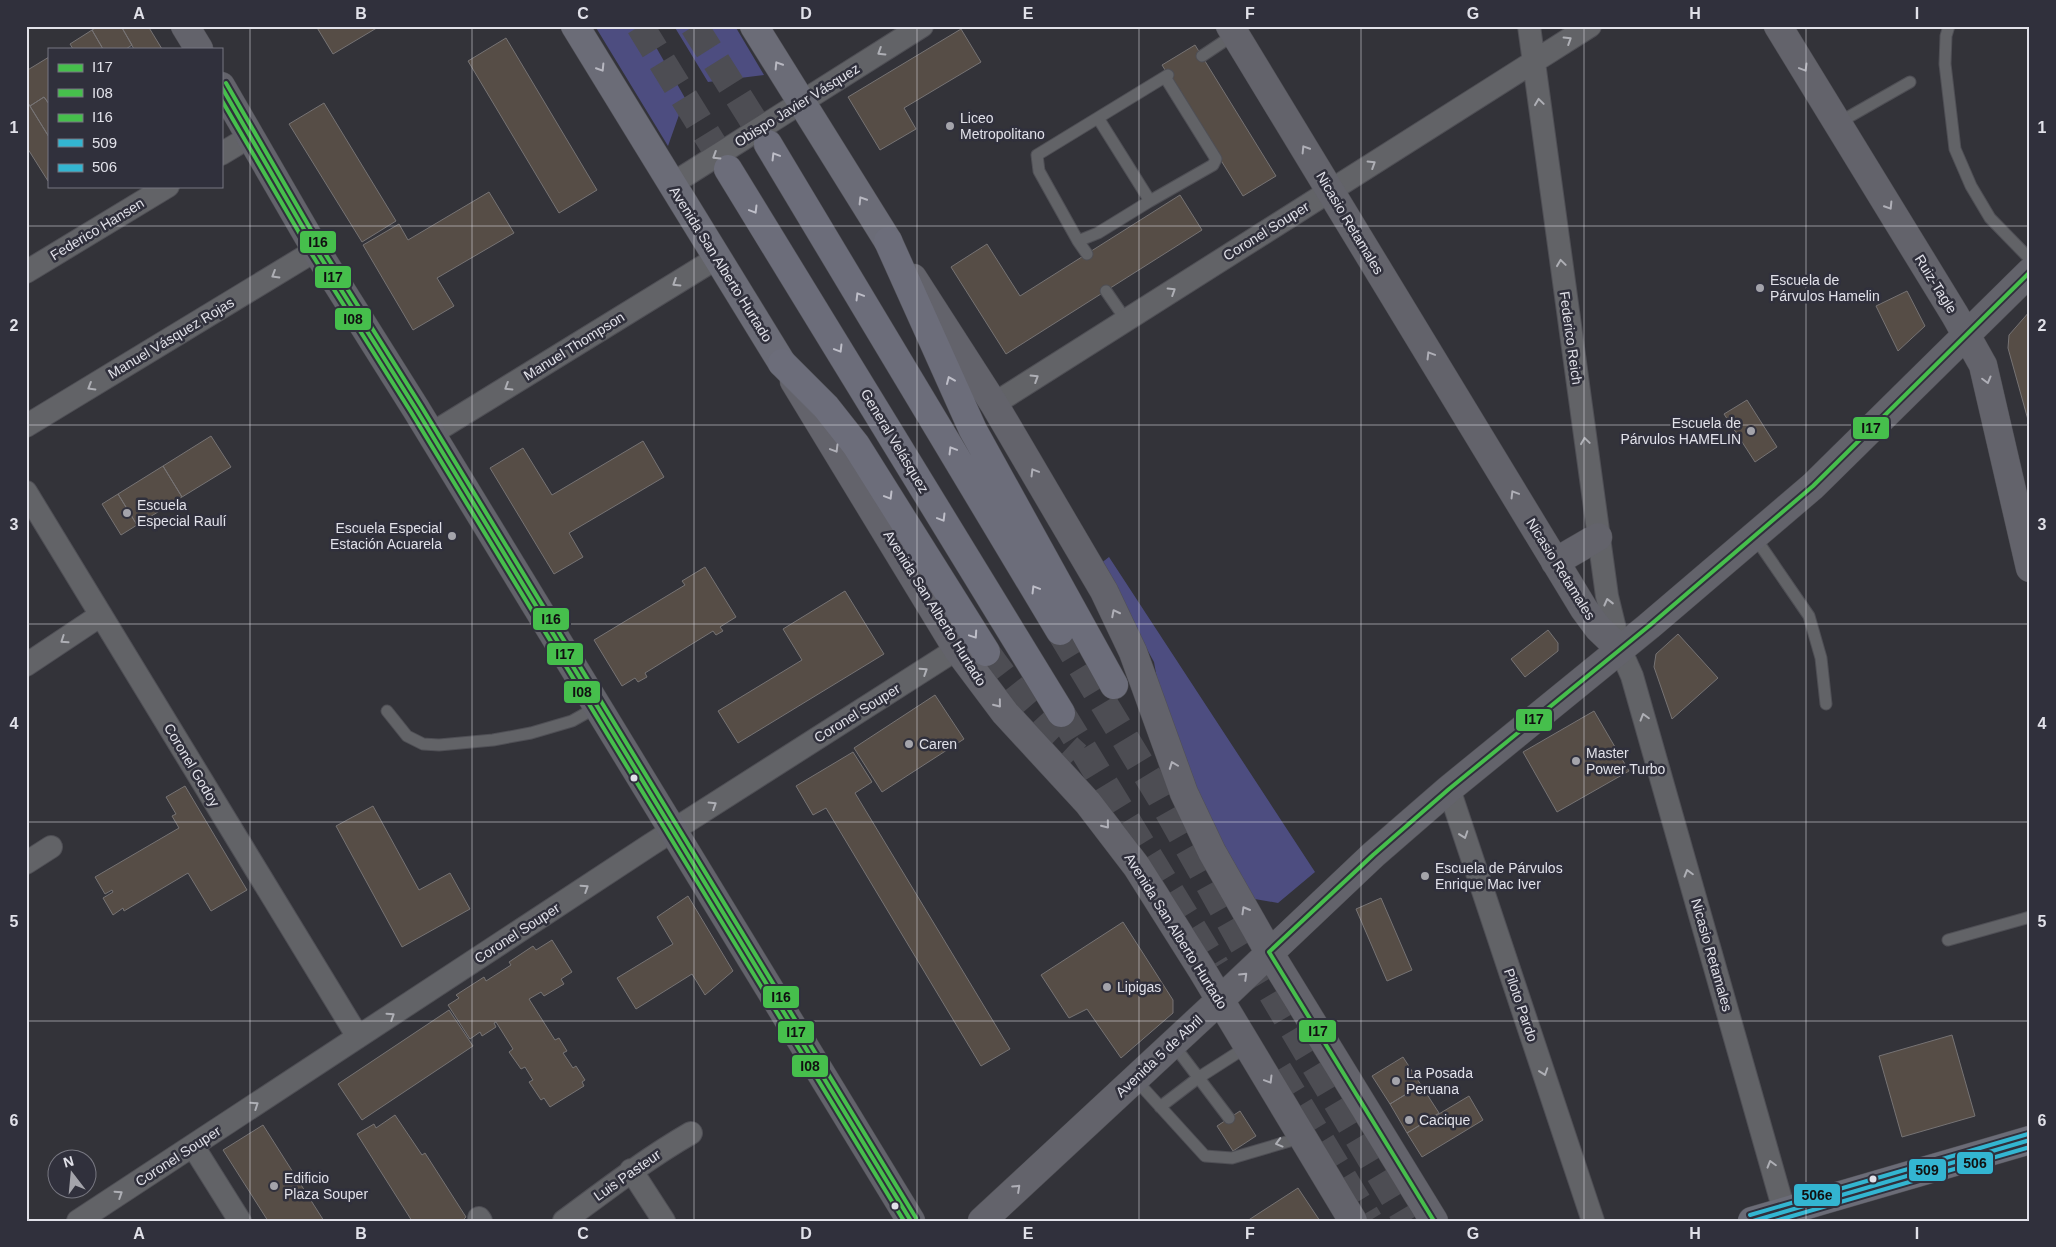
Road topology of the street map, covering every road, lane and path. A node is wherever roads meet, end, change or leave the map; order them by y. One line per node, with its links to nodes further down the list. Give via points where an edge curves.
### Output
1 (185, 26): 10 (street)
2 (575, 26): 22 (main road, Avenida San Alberto Hurtado, one-way to 22)
3 (754, 26): 15 (main road, one-way to 3)
4 (922, 26): 15 (street, Obispo Javier Vásquez, one-way to 15)
5 (1529, 26): 12 (street, Federico Reich)
6 (1590, 26): 12 (street, Coronel Souper, one-way to 6)
7 (1778, 26): 17 (street, Ruiz-Tagle, one-way to 17)
8 (1949, 26): 31 (lane, via 1945,64 1955,150 1970,186 1990,218)
9 (1232, 30): 11 (lane); 24 (street, Nicasio Retamales, one-way to 9)
10 (198, 48)
11 (1202, 56)
12 (1534, 62): 24 (street, Coronel Souper, one-way to 12); 43 (street, Federico Reich, one-way to 12)
13 (1910, 82): 17 (lane)
14 (222, 88): 18 (street)
15 (802, 103): 22 (street, Obispo Javier Vásquez, one-way to 22); 27 (main road, one-way to 15)
16 (1098, 118): 25 (lane); 25 (lane, via 1167,76 1216,159 1213,165); 26 (lane, via 1037,155 1039,171)
17 (1838, 123): 36 (street, Ruiz-Tagle, one-way to 36)
18 (251, 136): 20 (street); 28 (street)
19 (768, 144): 47 (highway, one-way to 19)
20 (222, 153)
21 (728, 169): 56 (highway, General Velásquez, one-way to 56)
22 (672, 184): 30 (main road, Avenida San Alberto Hurtado)
23 (165, 188): 32 (street, Federico Hansen)
24 (1331, 190): 35 (street, Coronel Souper, one-way to 24); 44 (street, Nicasio Retamales, one-way to 24)
25 (1150, 202): 26 (lane)
26 (1078, 241): 29 (lane)
27 (888, 242): 38 (street); 52 (highway, one-way to 27, via 973,430)
28 (316, 250): 39 (street, Manuel Vásquez Rojas, one-way to 39); 40 (street)
29 (1087, 254)
30 (717, 258): 37 (main road, Avenida San Alberto Hurtado); 40 (street, Manuel Thompson, one-way to 40)
31 (2030, 259)
32 (26, 272)
33 (2030, 272): 36 (street, Avenida 5 de Abril)
34 (1106, 291): 35 (lane)
35 (1126, 320): 38 (street, Coronel Souper, one-way to 35)
36 (1968, 335): 42 (street, Avenida 5 de Abril, via 1813,486); 45 (street, Ruiz-Tagle, one-way to 45, via 1984,365)
37 (782, 363): 48 (street, Avenida San Alberto Hurtado, one-way to 48); 50 (highway, one-way to 50, via 826,407 856,445)
38 (994, 404): 63 (street, one-way to 38, via 1195,819 1132,652 1104,591)
39 (26, 426)
40 (431, 434): 54 (street)
41 (26, 492): 46 (street, Coronel Godoy)
42 (1754, 536): 49 (street, Avenida 5 de Abril); 53 (lane, via 1809,616 1821,658)
43 (1598, 537): 44 (street); 49 (street, Federico Reich, one-way to 43, via 1606,596)
44 (1555, 562): 49 (street, Nicasio Retamales, via 1592,620)
45 (2030, 568)
46 (101, 615): 51 (street, one-way to 51); 65 (street, Coronel Godoy)
47 (1060, 631)
48 (958, 649): 58 (street, Coronel Souper, one-way to 48); 64 (street, Avenida San Alberto Hurtado, one-way to 64, via 1004,712 1114,835)
49 (1620, 649): 57 (street, Avenida 5 de Abril); 77 (street, Nicasio Retamales, one-way to 49, via 1632,676)
50 (986, 652)
51 (26, 665)
52 (1114, 685)
53 (1826, 704)
54 (597, 707): 55 (lane, via 572,721 531,733 439,744 423,744 407,736); 58 (street)
55 (387, 711)
56 (1061, 713)
57 (1449, 789): 63 (street, Avenida 5 de Abril); 86 (street, Piloto Pardo, one-way to 86)
58 (672, 831): 65 (street, Coronel Souper, one-way to 58); 82 (street)
59 (51, 847): 60 (street)
60 (26, 863)
61 (2030, 917): 62 (lane)
62 (1948, 940)
63 (1269, 952): 64 (street, Avenida 5 de Abril, one-way to 63); 85 (street)
64 (1220, 1000): 66 (street, Avenida 5 de Abril); 67 (street, Avenida San Alberto Hurtado)
65 (358, 1037): 75 (street, Coronel Souper, one-way to 65)
66 (1173, 1044): 68 (lane); 69 (street, Avenida 5 de Abril)
67 (1248, 1046): 68 (lane); 73 (street, Avenida San Alberto Hurtado, one-way to 73)
68 (1198, 1078): 70 (lane); 71 (lane)
69 (1135, 1079): 70 (lane); 83 (street, Avenida 5 de Abril, one-way to 69)
70 (1160, 1106): 73 (lane, one-way to 70, via 1251,1146 1232,1158 1205,1156)
71 (1229, 1118)
72 (691, 1133): 76 (street, Luis Pasteur)
73 (1303, 1137): 84 (street, Avenida San Alberto Hurtado)
74 (2030, 1140): 77 (main road)
75 (193, 1146): 78 (street, Coronel Souper, one-way to 75); 79 (street)
76 (631, 1170): 80 (street, Luis Pasteur); 81 (street)
77 (1786, 1216): 87 (main road)
78 (78, 1221)
79 (240, 1221)
80 (564, 1221)
81 (664, 1221)
82 (911, 1221)
83 (982, 1221)
84 (1353, 1221)
85 (1434, 1221)
86 (1593, 1221)
87 (1752, 1221)

